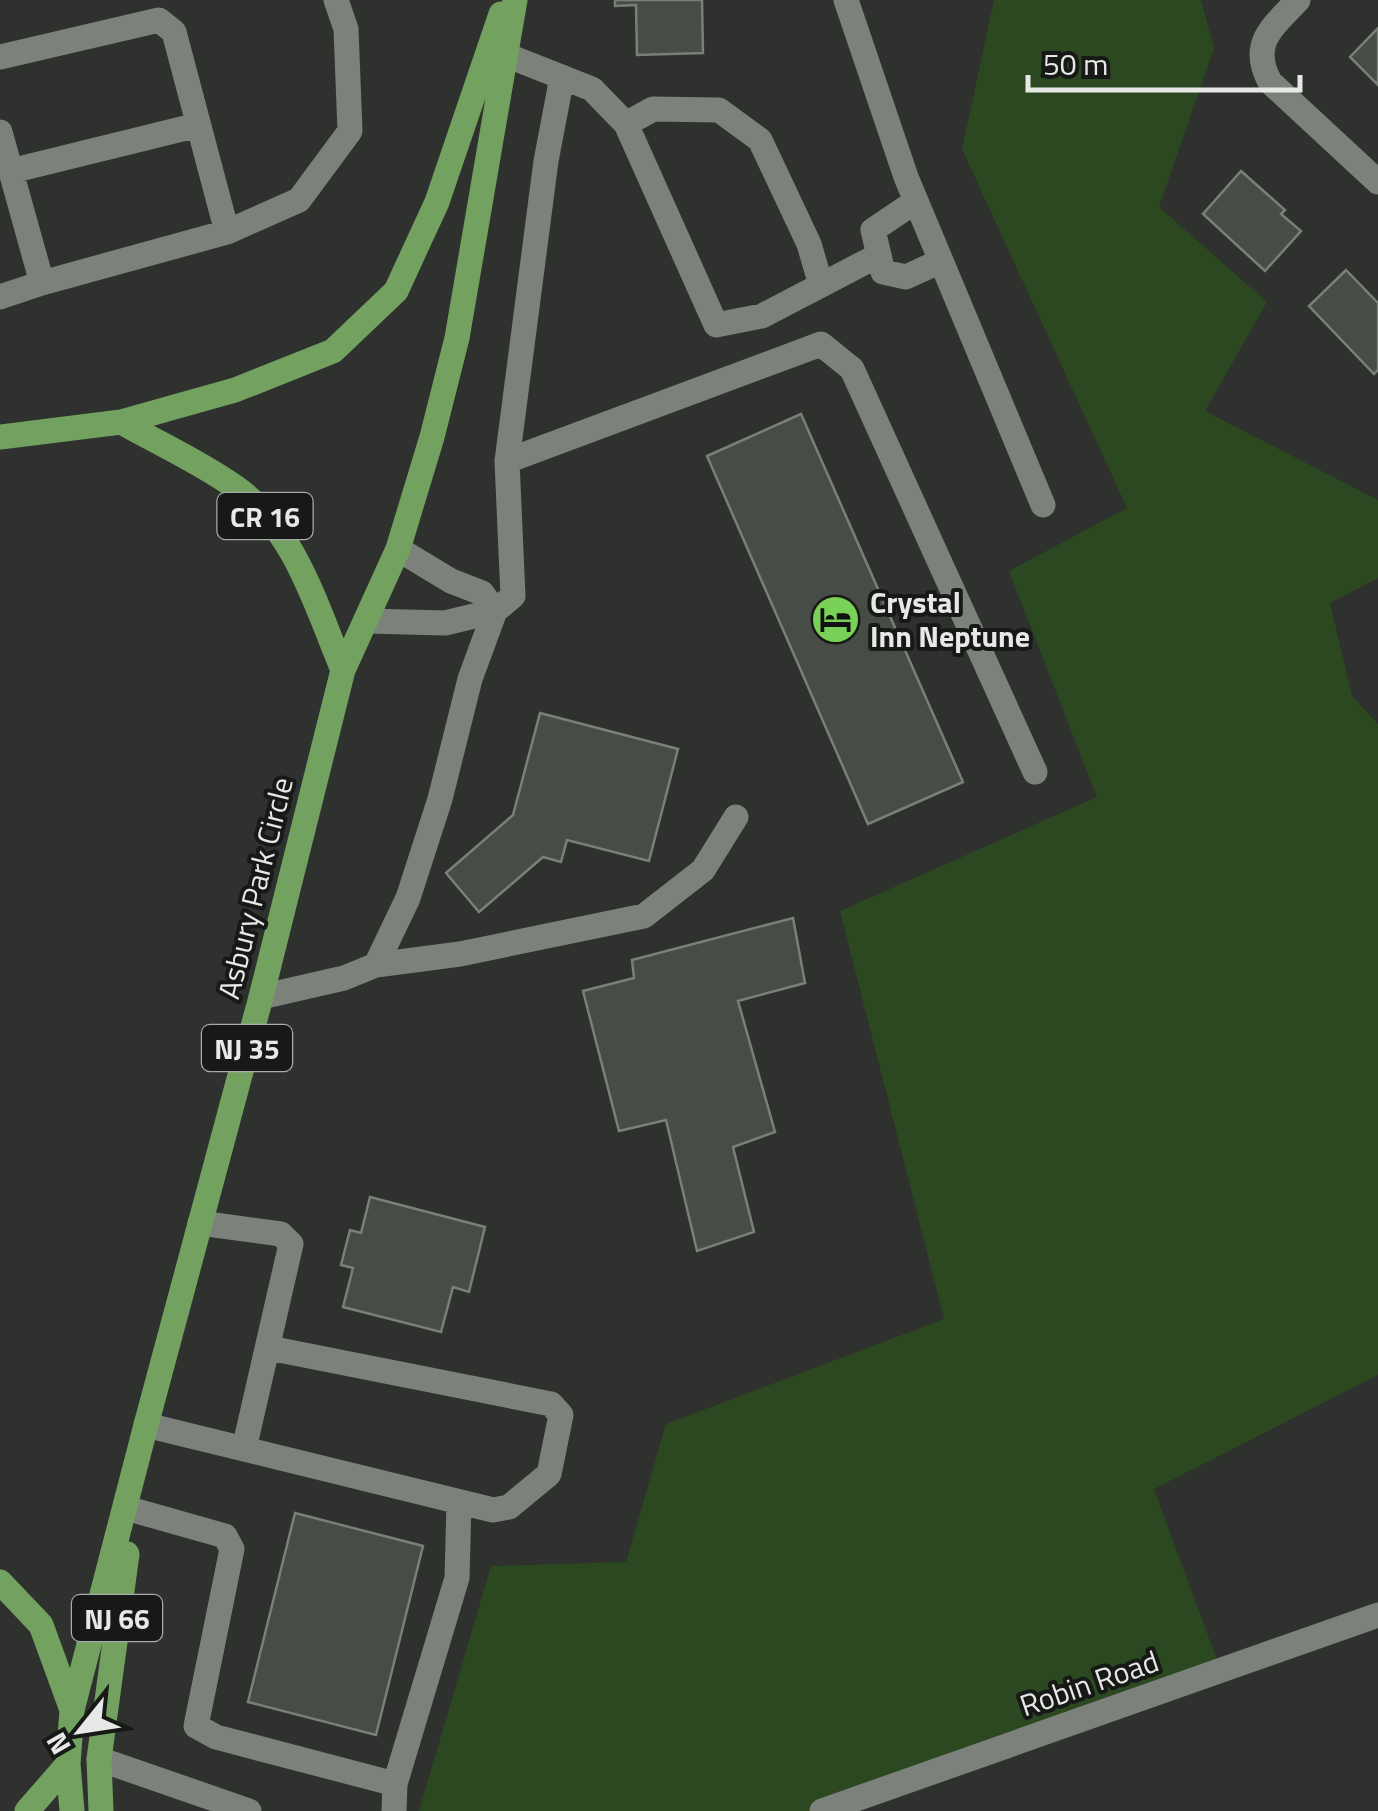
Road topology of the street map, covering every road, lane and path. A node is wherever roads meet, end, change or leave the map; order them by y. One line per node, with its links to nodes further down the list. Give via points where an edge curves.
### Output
1 (336, 0): 15 (street, via 346,29 350,131 299,200)
2 (506, 0): 21 (main road, via 437,202 396,292 333,351 235,390)
3 (515, 0): 6 (main road, NJ 35)
4 (846, 0): 14 (street)
5 (1298, 0): 13 (street, via 1266,34 1261,66 1270,82)
6 (506, 55): 8 (street); 25 (main road, NJ 35, via 456,338)
7 (0, 57): 10 (street, via 159,20 174,32)
8 (562, 77): 9 (street, via 592,88); 23 (street)
9 (626, 124): 19 (street, via 653,109 719,110 760,140); 19 (street, via 716,325 762,316)
10 (198, 125): 12 (street); 15 (street)
11 (0, 132): 12 (street)
12 (11, 171): 18 (street)
13 (1378, 182)
14 (916, 201): 16 (street, via 873,230); 17 (street)
15 (227, 232): 18 (street)
16 (879, 255): 17 (street, via 884,272 906,277); 19 (street)
17 (941, 262): 24 (street)
18 (42, 283): 20 (street)
19 (821, 285)
20 (0, 297)
21 (121, 422): 22 (main road); 28 (main road, CR 16, via 234,486 271,522 300,567)
22 (0, 437)
23 (506, 461): 26 (street, via 513,596); 29 (street, via 821,344 852,369)
24 (1043, 504)
25 (398, 549): 26 (street, via 482,594); 27 (main road, NJ 35)
26 (494, 612): 27 (street, via 444,623); 31 (street, via 408,898)
27 (367, 621): 28 (main road, NJ 35)
28 (344, 670): 32 (main road, Asbury Park Circle / NJ 35)
29 (1035, 772)
30 (736, 817): 31 (street, via 703,870 644,916)
31 (376, 965): 32 (street)
32 (261, 997): 33 (main road, Asbury Park Circle / NJ 35)
33 (200, 1223): 34 (street, via 281,1234 292,1244); 35 (main road, Asbury Park Circle / NJ 35)
34 (269, 1348): 36 (street); 37 (street, via 551,1404 561,1415 549,1474 509,1507)
35 (146, 1425): 36 (street); 38 (main road, NJ 66); 41 (main road, Asbury Park Circle / NJ 35)
36 (244, 1449): 37 (street)
37 (459, 1502): 44 (street, via 456,1578)
38 (133, 1510): 42 (main road, NJ 66); 44 (street, via 225,1536 232,1549 196,1726)
39 (0, 1582): 41 (main road, via 41,1625)
40 (1378, 1615): 50 (street, Robin Road)
41 (72, 1710): 43 (main road, Asbury Park Circle / NJ 35)
42 (100, 1759): 47 (main road, NJ 66); 48 (street)
43 (68, 1764): 45 (main road); 46 (main road, Asbury Park Circle / NJ 35)
44 (395, 1784): 49 (street)
45 (27, 1811)
46 (72, 1811)
47 (101, 1811)
48 (249, 1811)
49 (394, 1811)
50 (822, 1811)

